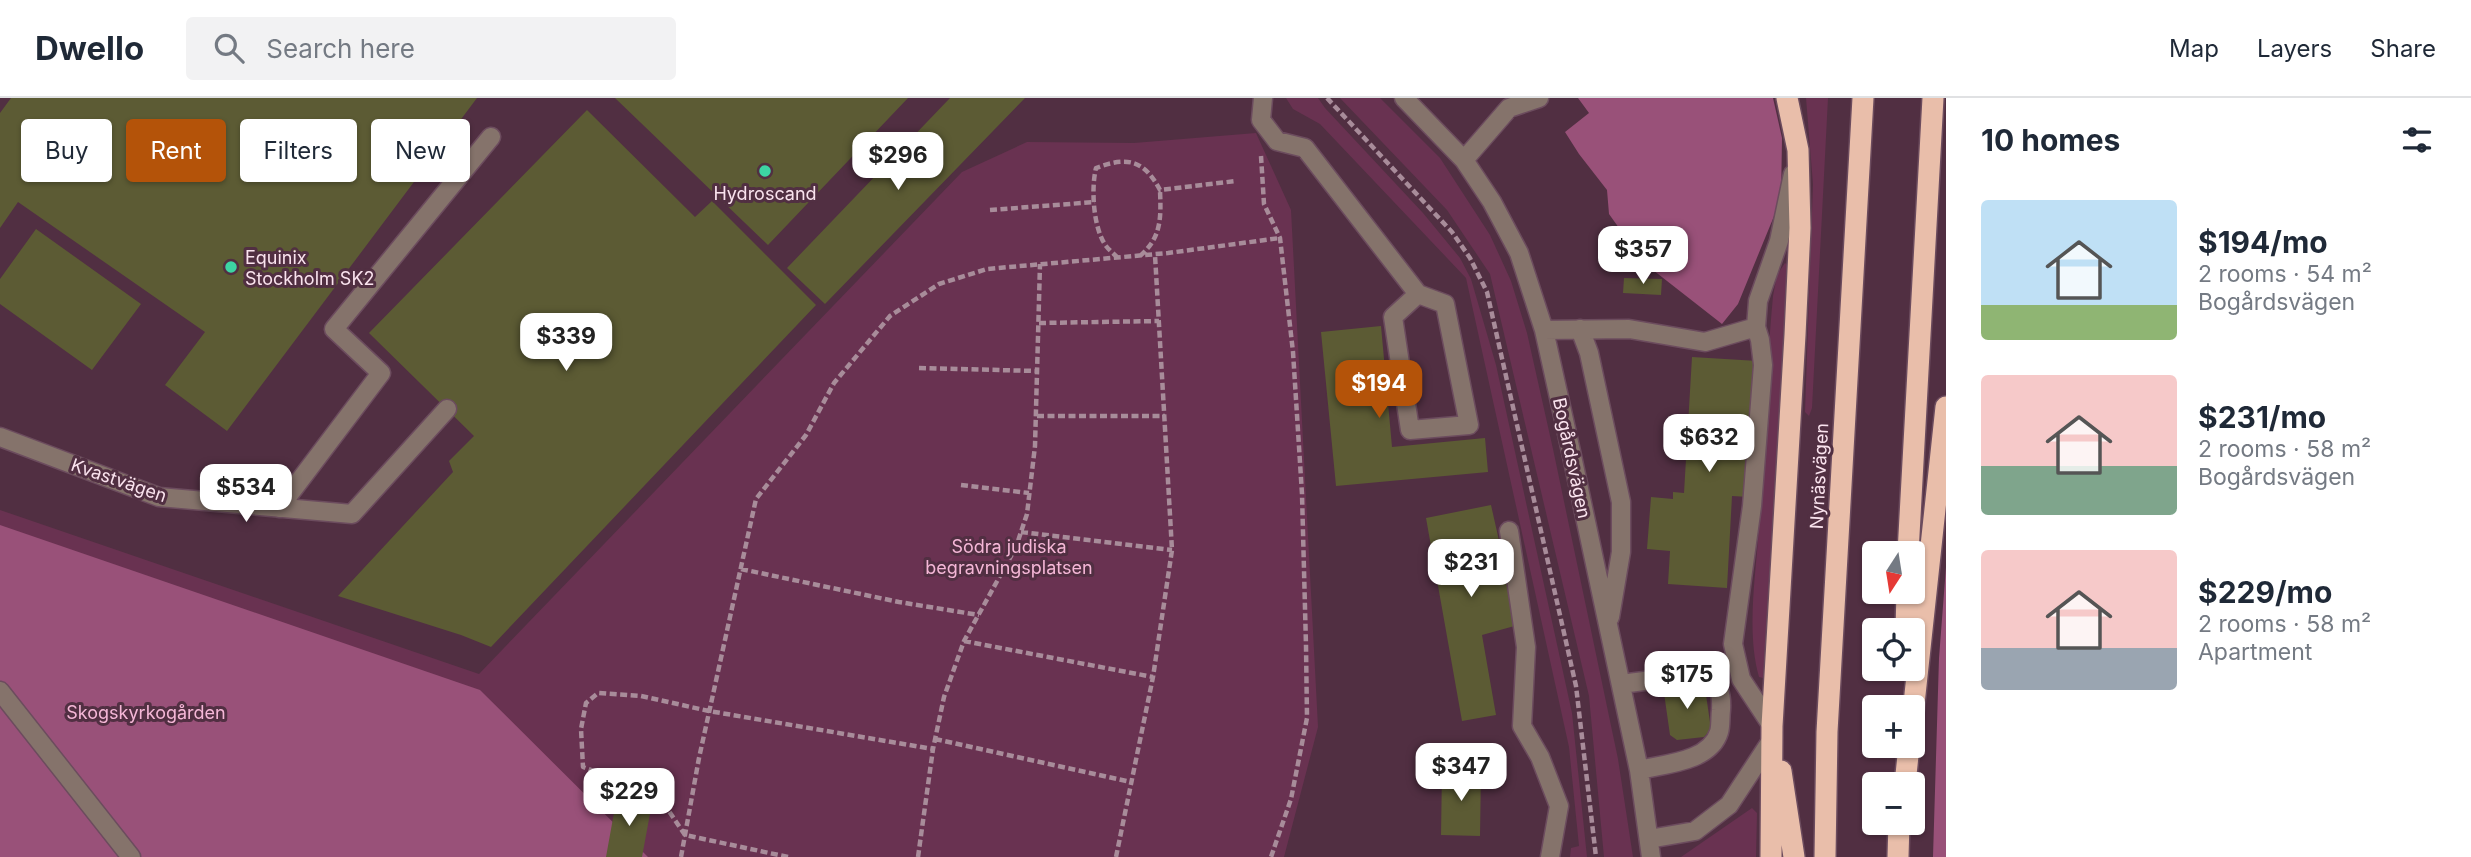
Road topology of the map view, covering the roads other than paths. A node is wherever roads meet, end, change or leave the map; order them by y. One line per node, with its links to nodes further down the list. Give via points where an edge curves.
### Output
1 (1263, 98): 10 (street, via 1261,120 1277,141 1305,148)
2 (1404, 98): 9 (street, Bogårdsvägen)
3 (1539, 98): 9 (street, via 1509,108)
4 (1787, 98): 8 (highway)
5 (1863, 98): 31 (highway, Nynäsvägen, via 1826,732)
6 (1933, 98): 19 (highway)
7 (491, 137): 17 (street, via 334,329 381,373)
8 (1798, 150): 11 (street, via 1779,242 1758,301); 24 (highway, via 1796,335)
9 (1464, 160): 13 (street, Bogårdsvägen, via 1520,253)
10 (1418, 294): 10 (street, via 1393,317 1410,430 1469,425 1445,304)
11 (1756, 327): 12 (street, via 1705,342 1629,330); 24 (street, via 1763,365 1752,506 1732,644 1741,679)
12 (1580, 329): 13 (street); 20 (street, via 1590,353 1621,502 1621,552)
13 (1544, 330): 20 (street, Bogårdsvägen)
14 (1946, 407): 23 (highway)
15 (447, 409): 17 (street, Kvastvägen, via 352,514)
16 (0, 438): 17 (street, Kvastvägen, via 159,497)
17 (279, 508)
18 (1509, 531): 28 (street, via 1526,646 1522,726 1559,807)
19 (1910, 541)
20 (1608, 626): 21 (street, Bogårdsvägen)
21 (1621, 684): 25 (street, Bogårdsvägen); 25 (street, via 1706,673 1722,695 1719,733 1708,748 1696,756)
22 (0, 691): 27 (street)
23 (1915, 695)
24 (1772, 732): 26 (street, via 1729,805 1695,831); 29 (highway); 30 (highway)
25 (1639, 770): 26 (street, Bogårdsvägen)
26 (1650, 848)
27 (131, 857)
28 (1550, 857)
29 (1771, 857)
30 (1794, 857)
31 (1825, 857)

